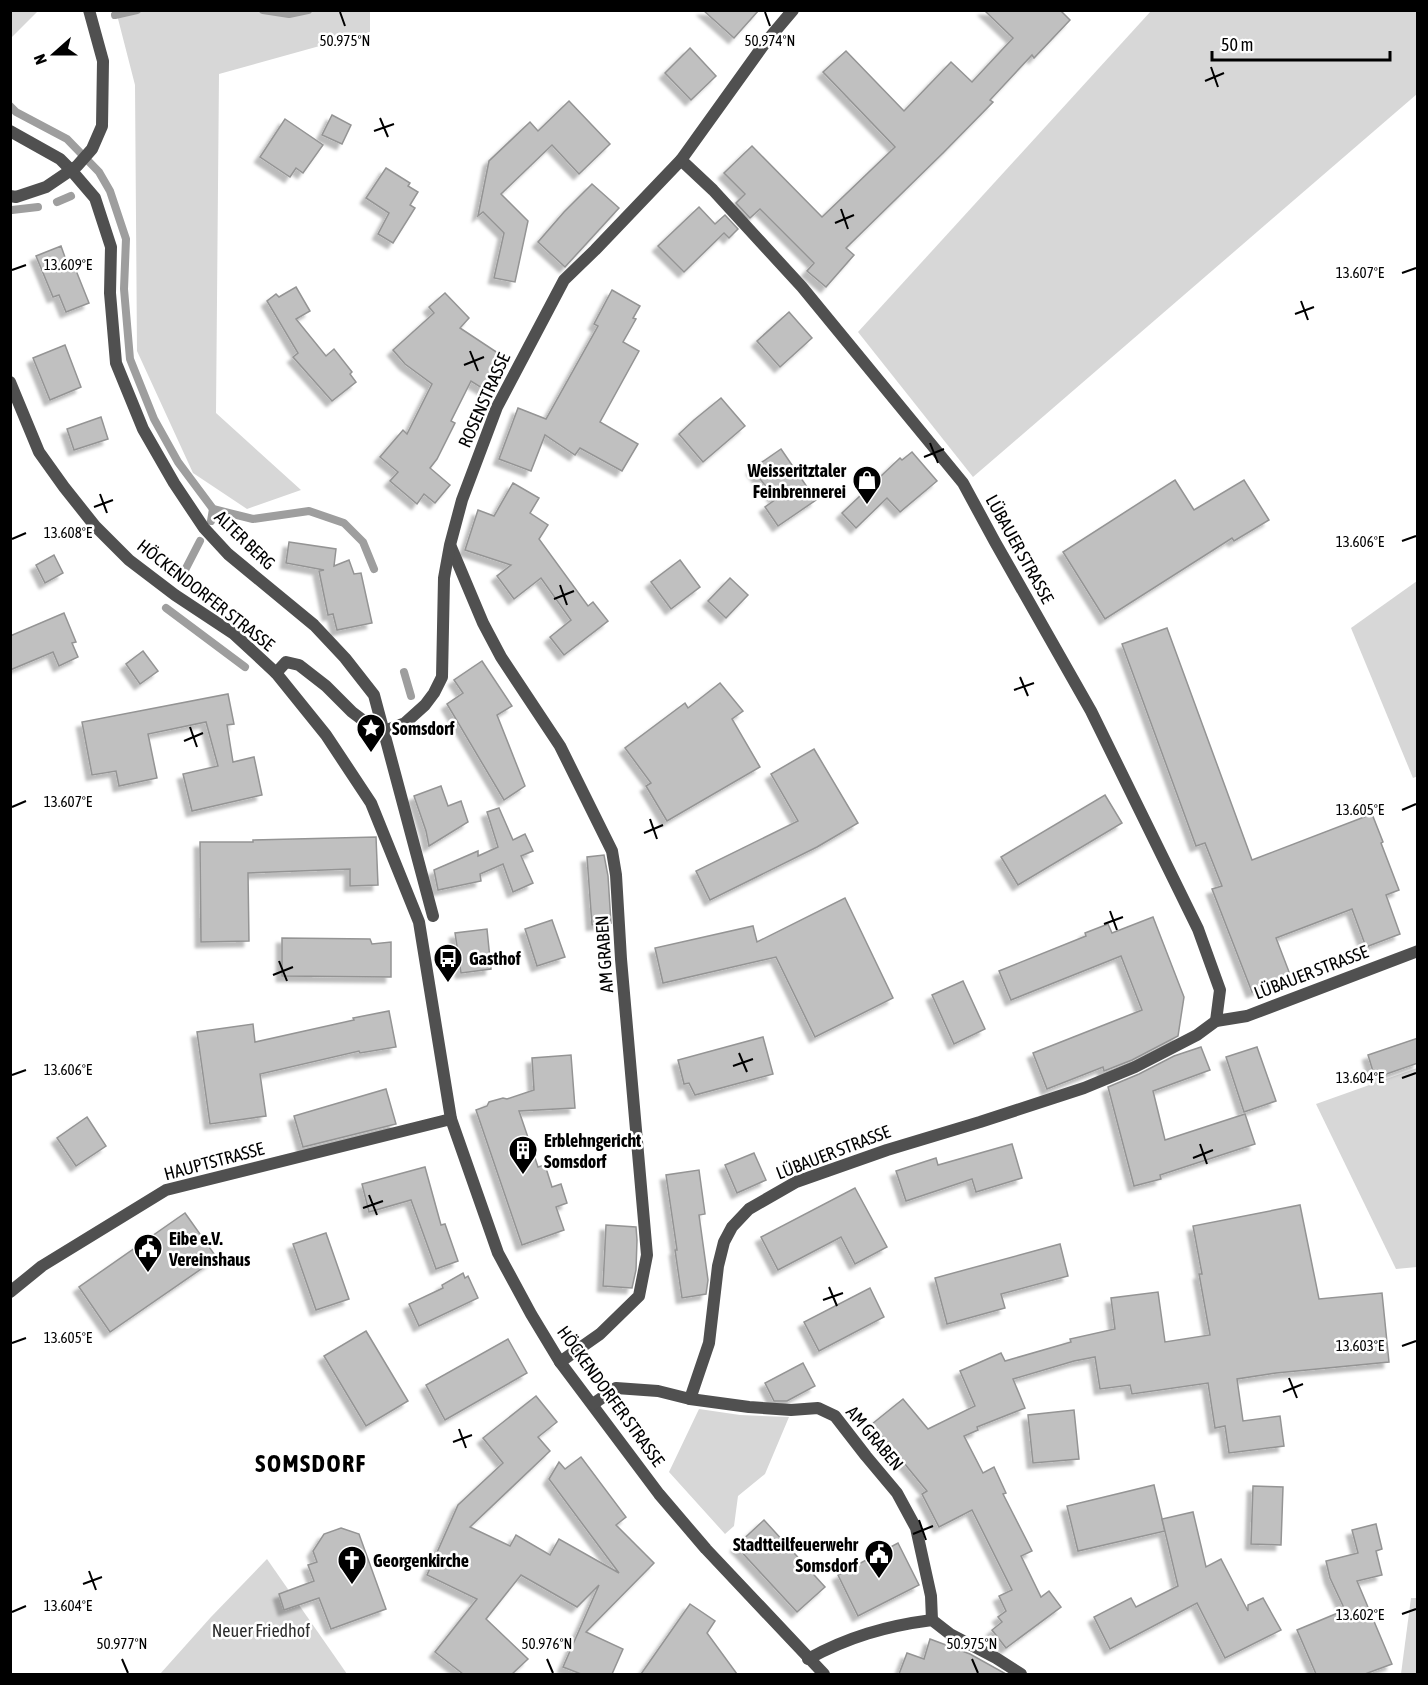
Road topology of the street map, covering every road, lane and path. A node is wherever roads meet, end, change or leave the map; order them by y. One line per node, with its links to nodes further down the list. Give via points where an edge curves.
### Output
1 (89, 10): 5 (street, via 103,61 102,126 92,149)
2 (793, 10): 4 (street, ROSENSTRASSE)
3 (10, 131): 5 (street, ALTER BERG)
4 (681, 160): 8 (street, ROSENSTRASSE, via 564,280 497,407 468,481); 13 (street, LÜBAUER STRASSE, via 802,287 963,483 1090,711 1198,929 1220,990)
5 (74, 168): 6 (street, via 46,187); 10 (street, ALTER BERG, via 95,198 111,247 110,294 116,363 143,429 204,528 228,554 314,625 345,658 374,695)
6 (10, 196)
7 (10, 382): 9 (street, HÖCKENDORFER STRASSE, via 39,453 95,526 129,560 234,634)
8 (450, 545): 10 (street, ROSENSTRASSE, via 444,578 442,677 425,705 405,723); 16 (street, AM GRABEN, via 501,657 560,746 612,851 616,875 647,1255 639,1296 600,1334)
9 (276, 673): 10 (street, via 286,663 299,665 352,712); 14 (street, HÖCKENDORFER STRASSE, via 326,735 370,803 401,874 419,922)
10 (384, 731): 11 (street, ALTER BERG)
11 (434, 916)
12 (1418, 951): 13 (street, LÜBAUER STRASSE, via 1247,1016)
13 (1216, 1021): 17 (street, LÜBAUER STRASSE, via 1135,1067 1084,1088 796,1182 749,1209 724,1242 710,1343)
14 (451, 1119): 15 (street, HAUPTSTRASSE, via 166,1190 42,1266); 16 (street, HÖCKENDORFER STRASSE, via 498,1252)
15 (10, 1292)
16 (560, 1362): 18 (street, HÖCKENDORFER STRASSE)
17 (690, 1399): 18 (street, via 658,1391 616,1388); 19 (street, AM GRABEN, via 791,1410 818,1408 835,1416 897,1493 916,1528 932,1596)
18 (592, 1404): 20 (street, HÖCKENDORFER STRASSE, via 679,1518)
19 (932, 1620): 20 (street, via 864,1634); 22 (street)
20 (808, 1659): 21 (street, HÖCKENDORFER STRASSE)
21 (824, 1674)
22 (1021, 1674)

